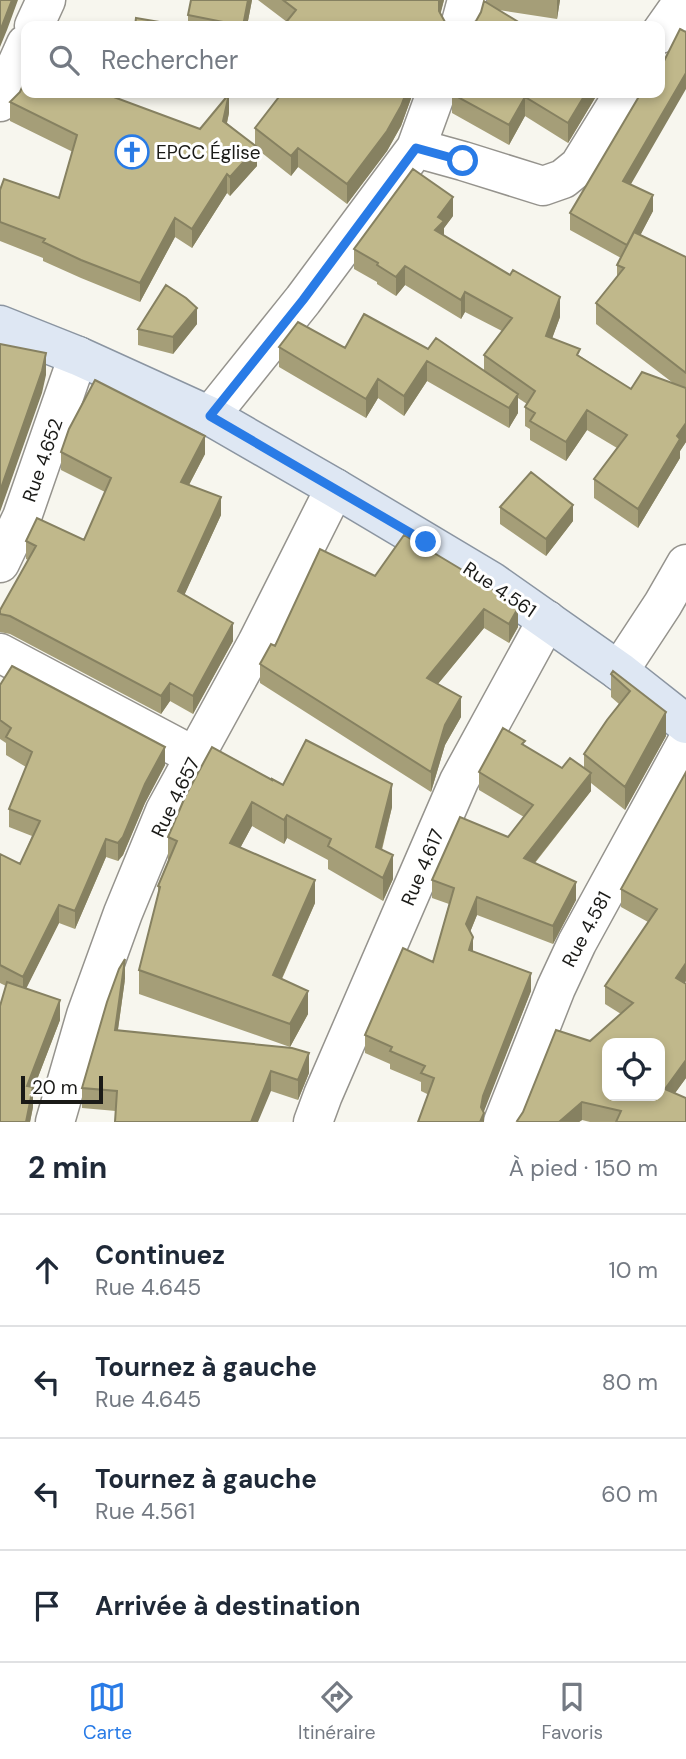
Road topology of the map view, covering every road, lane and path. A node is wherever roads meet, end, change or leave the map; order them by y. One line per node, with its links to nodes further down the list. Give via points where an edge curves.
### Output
1 (46, 0): 4 (street)
2 (467, 0): 5 (street)
3 (684, 0): 6 (street)
4 (36, 21)
5 (461, 21)
6 (665, 27)
7 (21, 55): 10 (street)
8 (434, 98): 11 (street)
9 (621, 98): 11 (street, via 579,166 563,179 543,186)
10 (0, 102)
11 (416, 148): 14 (street)
12 (0, 325): 13 (main road, Rue 4.561)
13 (78, 356): 14 (main road, Rue 4.561); 16 (street, Rue 4.652, via 22,517)
14 (210, 416): 15 (main road, Rue 4.561)
15 (335, 488): 18 (main road, Rue 4.561, via 491,581); 23 (street, Rue 4.657)
16 (0, 563)
17 (686, 564): 20 (street)
18 (547, 620): 20 (main road, Rue 4.561); 25 (street, Rue 4.617, via 459,781)
19 (0, 653): 23 (street)
20 (619, 671): 21 (main road, Rue 4.561)
21 (686, 724)
22 (686, 744): 26 (street, Rue 4.581, via 577,943)
23 (194, 756): 24 (street, Rue 4.657, via 165,811 123,913 86,1015)
24 (55, 1122)
25 (313, 1122)
26 (503, 1122)

